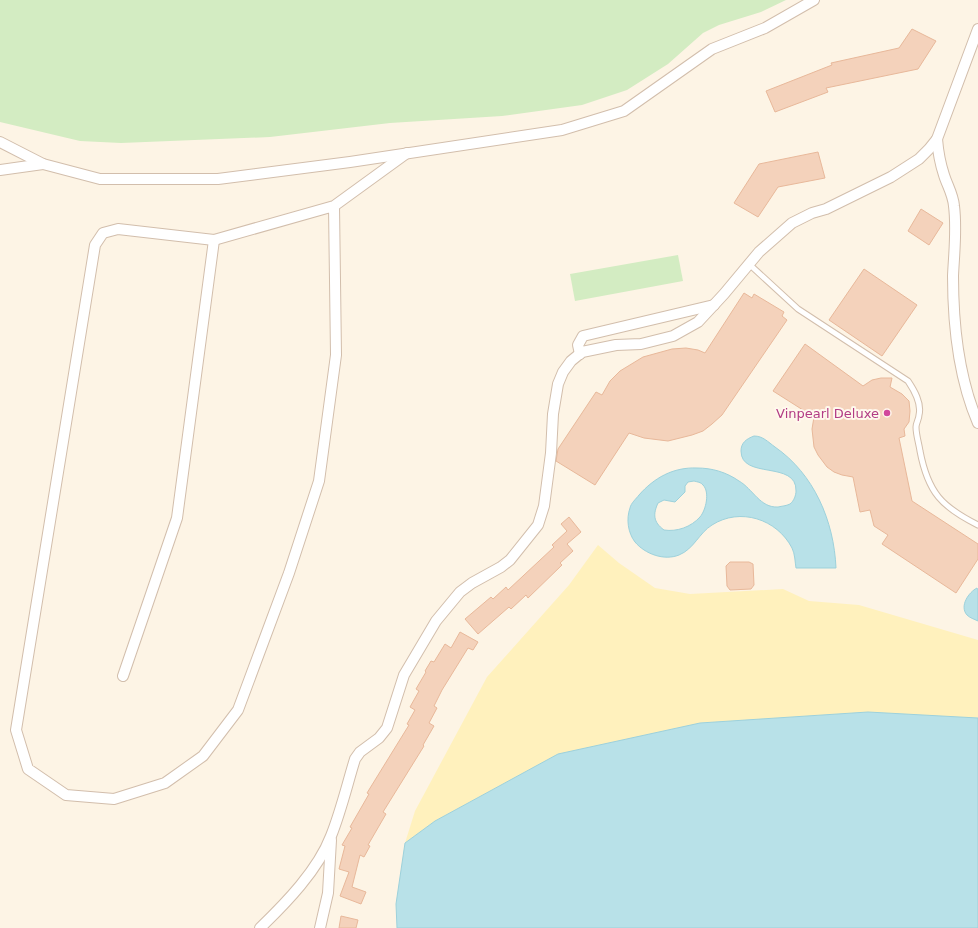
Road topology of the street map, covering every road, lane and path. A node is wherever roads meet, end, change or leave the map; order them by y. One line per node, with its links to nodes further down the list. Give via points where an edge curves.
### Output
1 (814, 0): 5 (street, via 765,28 712,49 624,111 562,130)
2 (978, 29): 3 (street)
3 (937, 139): 10 (street, via 919,159 891,177 792,223); 13 (street, via 944,176 953,196 956,236 953,276 956,331 964,380)
4 (0, 142): 6 (street)
5 (407, 153): 6 (street, via 218,179 100,179); 8 (street)
6 (43, 164): 7 (street)
7 (0, 170)
8 (334, 206): 9 (street); 9 (street, via 336,355 319,481 290,573 238,710 203,756 165,783 114,799 66,795 28,769 16,730 95,245 104,233 118,229)
9 (214, 240): 15 (street, via 177,518)
10 (749, 264): 11 (street); 14 (lane, via 798,309 908,381 915,391 918,402 920,414 916,427 928,480 943,504)
11 (714, 305): 12 (street, via 698,322 673,336 641,344 600,348); 12 (street, via 583,336 578,345)
12 (580, 354): 16 (street, via 563,372 558,384 544,506 538,525 510,560 460,592 436,621 404,675 387,728 355,759)
13 (978, 423)
14 (978, 525)
15 (123, 676)
16 (331, 836): 17 (street, via 308,876); 18 (street, via 328,894)
17 (260, 928)
18 (320, 928)

